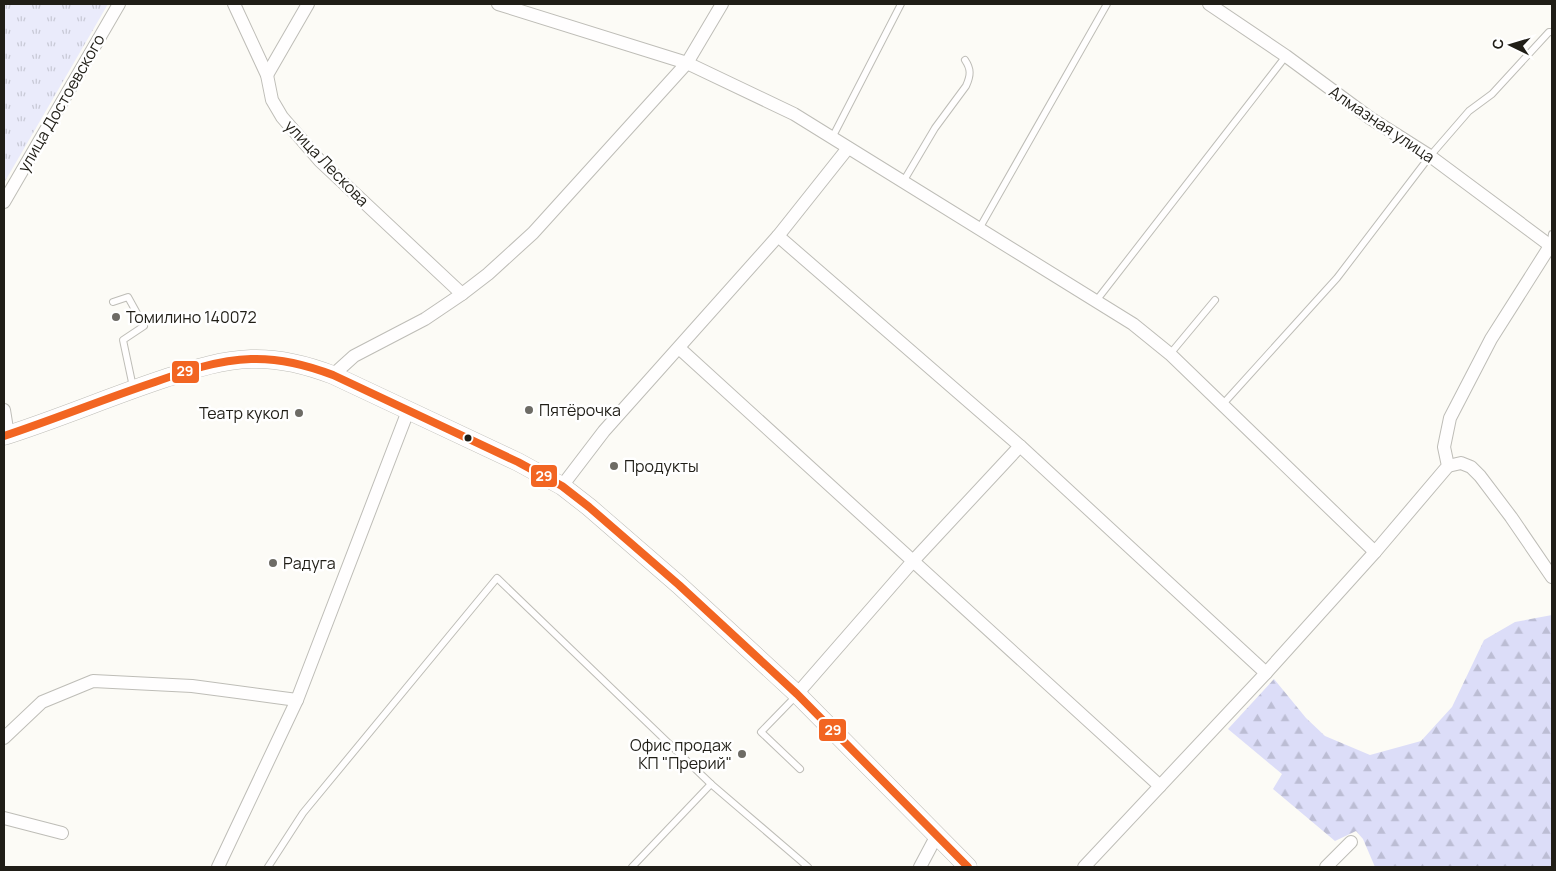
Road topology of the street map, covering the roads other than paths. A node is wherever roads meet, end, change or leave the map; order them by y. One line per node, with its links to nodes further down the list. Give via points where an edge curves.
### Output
1 (119, 4): 19 (street, улица Достоевского)
2 (234, 4): 14 (street, улица Лескова)
3 (308, 4): 14 (street)
4 (498, 4): 9 (street)
5 (722, 4): 13 (street)
6 (901, 4): 15 (lane)
7 (1107, 4): 20 (lane)
8 (1209, 4): 11 (street, Алмазная улица)
9 (515, 7): 13 (street)
10 (1552, 32): 17 (lane, via 1533,48 1492,94 1469,111)
11 (1286, 56): 17 (street, Алмазная улица, via 1370,118); 25 (lane)
12 (966, 60): 18 (lane, via 970,68 966,86 935,128)
13 (687, 63): 15 (street, via 794,114); 23 (street, via 533,233)
14 (267, 75): 23 (street, улица Лескова, via 272,100 320,161)
15 (832, 138): 16 (street)
16 (848, 148): 18 (street); 21 (street)
17 (1430, 156): 22 (street, Алмазная улица); 31 (lane, via 1337,278)
18 (903, 182): 20 (street)
19 (4, 202)
20 (979, 229): 25 (street)
21 (778, 236): 27 (street); 35 (street)
22 (1552, 242): 36 (street, via 1490,339 1450,418 1444,447)
23 (462, 294): 29 (street, via 424,319 354,356)
24 (1215, 300): 28 (lane)
25 (1096, 301): 28 (street, via 1133,324)
26 (113, 302): 30 (lane, via 128,297 144,326 123,340)
27 (679, 348): 37 (street, via 586,447); 39 (street)
28 (1170, 354): 31 (street)
29 (329, 374): 30 (main road, via 301,364 253,358 205,365); 33 (main road)
30 (134, 388): 34 (main road)
31 (1223, 404): 38 (street)
32 (4, 410): 34 (street)
33 (408, 411): 37 (main road); 43 (street)
34 (6, 436)
35 (1020, 446): 39 (street); 41 (street)
36 (1448, 466): 38 (street); 40 (street, via 1461,463 1480,476)
37 (562, 486): 42 (main road, via 679,585)
38 (1375, 552): 41 (street)
39 (913, 561): 42 (street); 47 (street)
40 (1552, 577)
41 (1266, 672): 47 (street)
42 (797, 694): 45 (lane, via 761,732); 50 (main road)
43 (297, 700): 44 (street, via 192,686 94,681 42,702); 52 (street)
44 (4, 738)
45 (800, 769)
46 (711, 784): 53 (lane, via 497,578 303,813); 54 (lane); 55 (lane)
47 (1160, 786): 58 (street)
48 (4, 818): 49 (street)
49 (62, 833)
50 (938, 835): 56 (street); 57 (main road)
51 (1351, 842): 59 (street)
52 (218, 867)
53 (268, 867)
54 (632, 867)
55 (808, 867)
56 (920, 867)
57 (968, 867)
58 (1084, 867)
59 (1326, 867)

